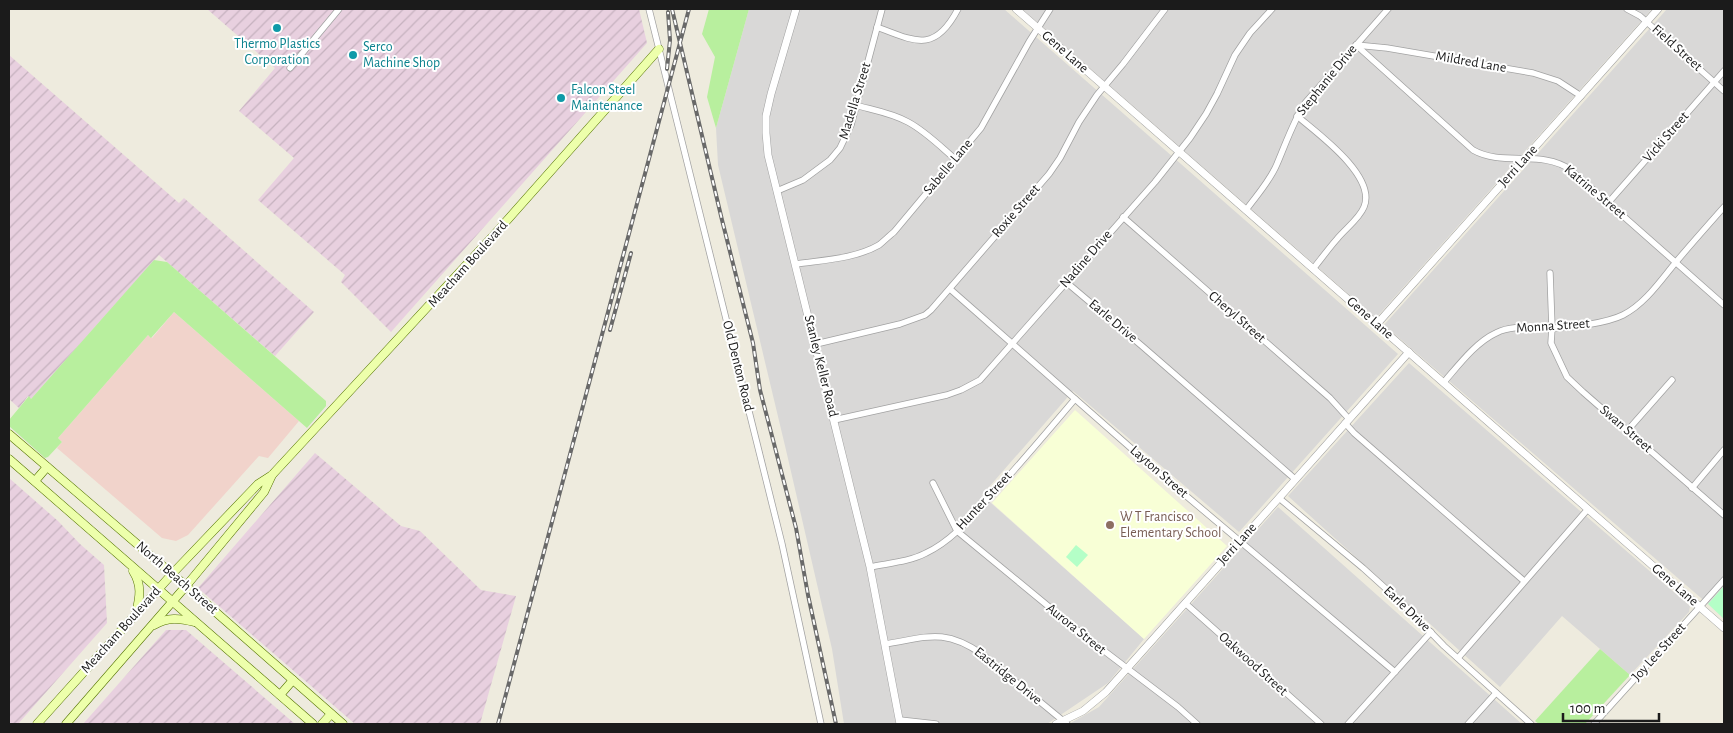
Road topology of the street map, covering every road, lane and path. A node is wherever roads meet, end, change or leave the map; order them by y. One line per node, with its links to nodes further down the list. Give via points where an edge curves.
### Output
1 (339, 9): 18 (street)
2 (649, 9): 17 (street, Old Denton Road)
3 (796, 9): 29 (street, Stanley Keller Road, via 766,116 768,155)
4 (882, 9): 14 (street, Madella Street)
5 (958, 9): 14 (street, via 945,30 919,41)
6 (1016, 9): 15 (street, Gene Lane)
7 (1050, 9): 15 (street, Sabelle Lane)
8 (1165, 9): 21 (street, Roxie Street)
9 (1272, 9): 26 (street, Nadine Drive, via 1235,55 1206,114)
10 (1388, 9): 16 (street, Stephanie Drive)
11 (1627, 9): 13 (street, Field Street)
12 (1658, 9): 13 (street, Jerri Lane)
13 (1647, 22): 20 (street, Field Street); 23 (street, Jerri Lane)
14 (877, 27): 24 (street, Madella Street)
15 (1038, 28): 21 (street, Gene Lane); 28 (street, Sabelle Lane, via 988,118)
16 (1356, 45): 23 (street, Mildred Lane, via 1533,73 1558,80); 25 (street, Stephanie Drive); 27 (street, Katrine Street, via 1473,150 1493,158)
17 (659, 49): 56 (main road, Meacham Boulevard, via 494,235); 96 (street, Old Denton Road, via 780,536)
18 (290, 68)
19 (1724, 71): 20 (street, Vicki Street)
20 (1714, 82): 22 (street, Field Street); 30 (street, Vicki Street)
21 (1104, 86): 26 (street, Gene Lane); 39 (street, Roxie Street, via 1049,174)
22 (1724, 91)
23 (1581, 96): 27 (street, Jerri Lane)
24 (855, 105): 28 (street, via 908,122); 29 (street, Madella Street, via 846,136 830,160 803,180)
25 (1297, 116): 32 (street, Stephanie Drive, via 1277,165); 36 (street, via 1348,162 1366,193 1359,215)
26 (1179, 151): 32 (street, Gene Lane); 33 (street, Nadine Drive)
27 (1526, 157): 30 (street, Katrine Street, via 1564,165); 41 (street, Jerri Lane)
28 (955, 159): 35 (street, Sabelle Lane, via 894,232 879,245 859,253)
29 (777, 191): 35 (street, Stanley Keller Road)
30 (1608, 203): 34 (street, Katrine Street)
31 (1724, 207): 34 (street, Monna Street)
32 (1246, 210): 36 (street, Gene Lane)
33 (1123, 217): 38 (street, Nadine Drive); 50 (street, Cheryl Street, via 1330,398)
34 (1676, 262): 40 (street, Katrine Street); 42 (street, Monna Street, via 1642,302 1623,316 1597,323)
35 (796, 264): 43 (street, Stanley Keller Road)
36 (1314, 269): 41 (street, Gene Lane)
37 (1550, 273): 42 (street, Swan Street)
38 (1066, 282): 44 (street, Nadine Drive); 57 (street, Earle Drive)
39 (950, 289): 43 (street, Roxie Street, via 925,315); 44 (street, Layton Street)
40 (1724, 305)
41 (1377, 324): 45 (street, Gene Lane)
42 (1552, 328): 47 (street, Monna Street, via 1523,327 1496,332 1466,357); 51 (street, Swan Street, via 1551,343 1567,376)
43 (816, 344): 49 (street, Stanley Keller Road)
44 (1012, 344): 48 (street, Layton Street); 49 (street, Nadine Drive, via 980,380 961,390)
45 (1409, 352): 47 (street, Gene Lane); 50 (street, Jerri Lane)
46 (1672, 380): 51 (street)
47 (1444, 382): 62 (street, Gene Lane)
48 (1075, 400): 64 (street, Hunter Street); 65 (street, Layton Street)
49 (834, 420): 67 (street, Stanley Keller Road)
50 (1347, 421): 57 (street, Jerri Lane); 70 (street, Cheryl Street, via 1354,433)
51 (1627, 430): 60 (street, Swan Street)
52 (9, 434): 55 (main road, North Beach Street)
53 (1724, 450): 60 (street)
54 (9, 459): 58 (main road, North Beach Street)
55 (47, 467): 58 (main road); 68 (main road, North Beach Street)
56 (272, 475): 68 (main road, Meacham Boulevard, via 258,484); 71 (main road, Meacham Boulevard, via 264,492)
57 (1295, 479): 61 (street, Jerri Lane)
58 (35, 482): 66 (main road, North Beach Street)
59 (933, 483): 64 (street)
60 (1692, 488): 63 (street, Swan Street)
61 (1279, 498): 65 (street, Jerri Lane); 80 (street, Earle Drive, via 1363,568)
62 (1588, 509): 70 (street); 75 (street, Gene Lane)
63 (1724, 515)
64 (957, 530): 67 (street, Hunter Street, via 945,542 924,554); 83 (street, Aurora Street)
65 (1241, 541): 74 (street, Jerri Lane); 84 (street, Layton Street)
66 (127, 563): 72 (main road, North Beach Street); 76 (main road, via 139,584)
67 (870, 567): 81 (street, Stanley Keller Road)
68 (172, 574): 71 (main road, North Beach Street); 72 (main road, Meacham Boulevard)
69 (1724, 580): 75 (street, Joy Lee Street)
70 (1524, 582): 82 (street)
71 (186, 586): 73 (main road, Meacham Boulevard); 85 (main road, North Beach Street)
72 (158, 590): 73 (main road, North Beach Street); 76 (main road, Meacham Boulevard)
73 (172, 602): 77 (main road, North Beach Street); 78 (main road, Meacham Boulevard)
74 (1185, 603): 83 (street, Jerri Lane); 99 (street, Oakwood Street)
75 (1701, 607): 79 (street, Gene Lane); 103 (street, Joy Lee Street)
76 (136, 614): 91 (main road, Meacham Boulevard)
77 (196, 622): 78 (main road, via 172,618); 87 (main road, North Beach Street)
78 (150, 627): 92 (main road, Meacham Boulevard)
79 (1724, 628)
80 (1431, 632): 82 (street, Earle Drive); 84 (street)
81 (886, 644): 89 (street, Stanley Keller Road); 90 (street, Eastridge Drive, via 942,636 968,644)
82 (1458, 658): 86 (street, Earle Drive)
83 (1127, 669): 90 (street, Jerri Lane, via 1106,692); 98 (street, Aurora Street)
84 (1395, 672): 100 (street)
85 (293, 680): 87 (main road); 88 (main road, North Beach Street)
86 (1496, 693): 101 (street); 102 (street, Earle Drive)
87 (280, 695): 93 (main road, North Beach Street)
88 (331, 714): 94 (main road); 95 (main road, North Beach Street)
89 (900, 722): 97 (street)
90 (1062, 723)
91 (37, 724)
92 (66, 724)
93 (313, 724)
94 (322, 724)
95 (344, 724)
96 (821, 724)
97 (936, 724)
98 (1198, 724)
99 (1321, 724)
100 (1348, 724)
101 (1468, 724)
102 (1532, 724)
103 (1594, 724)

